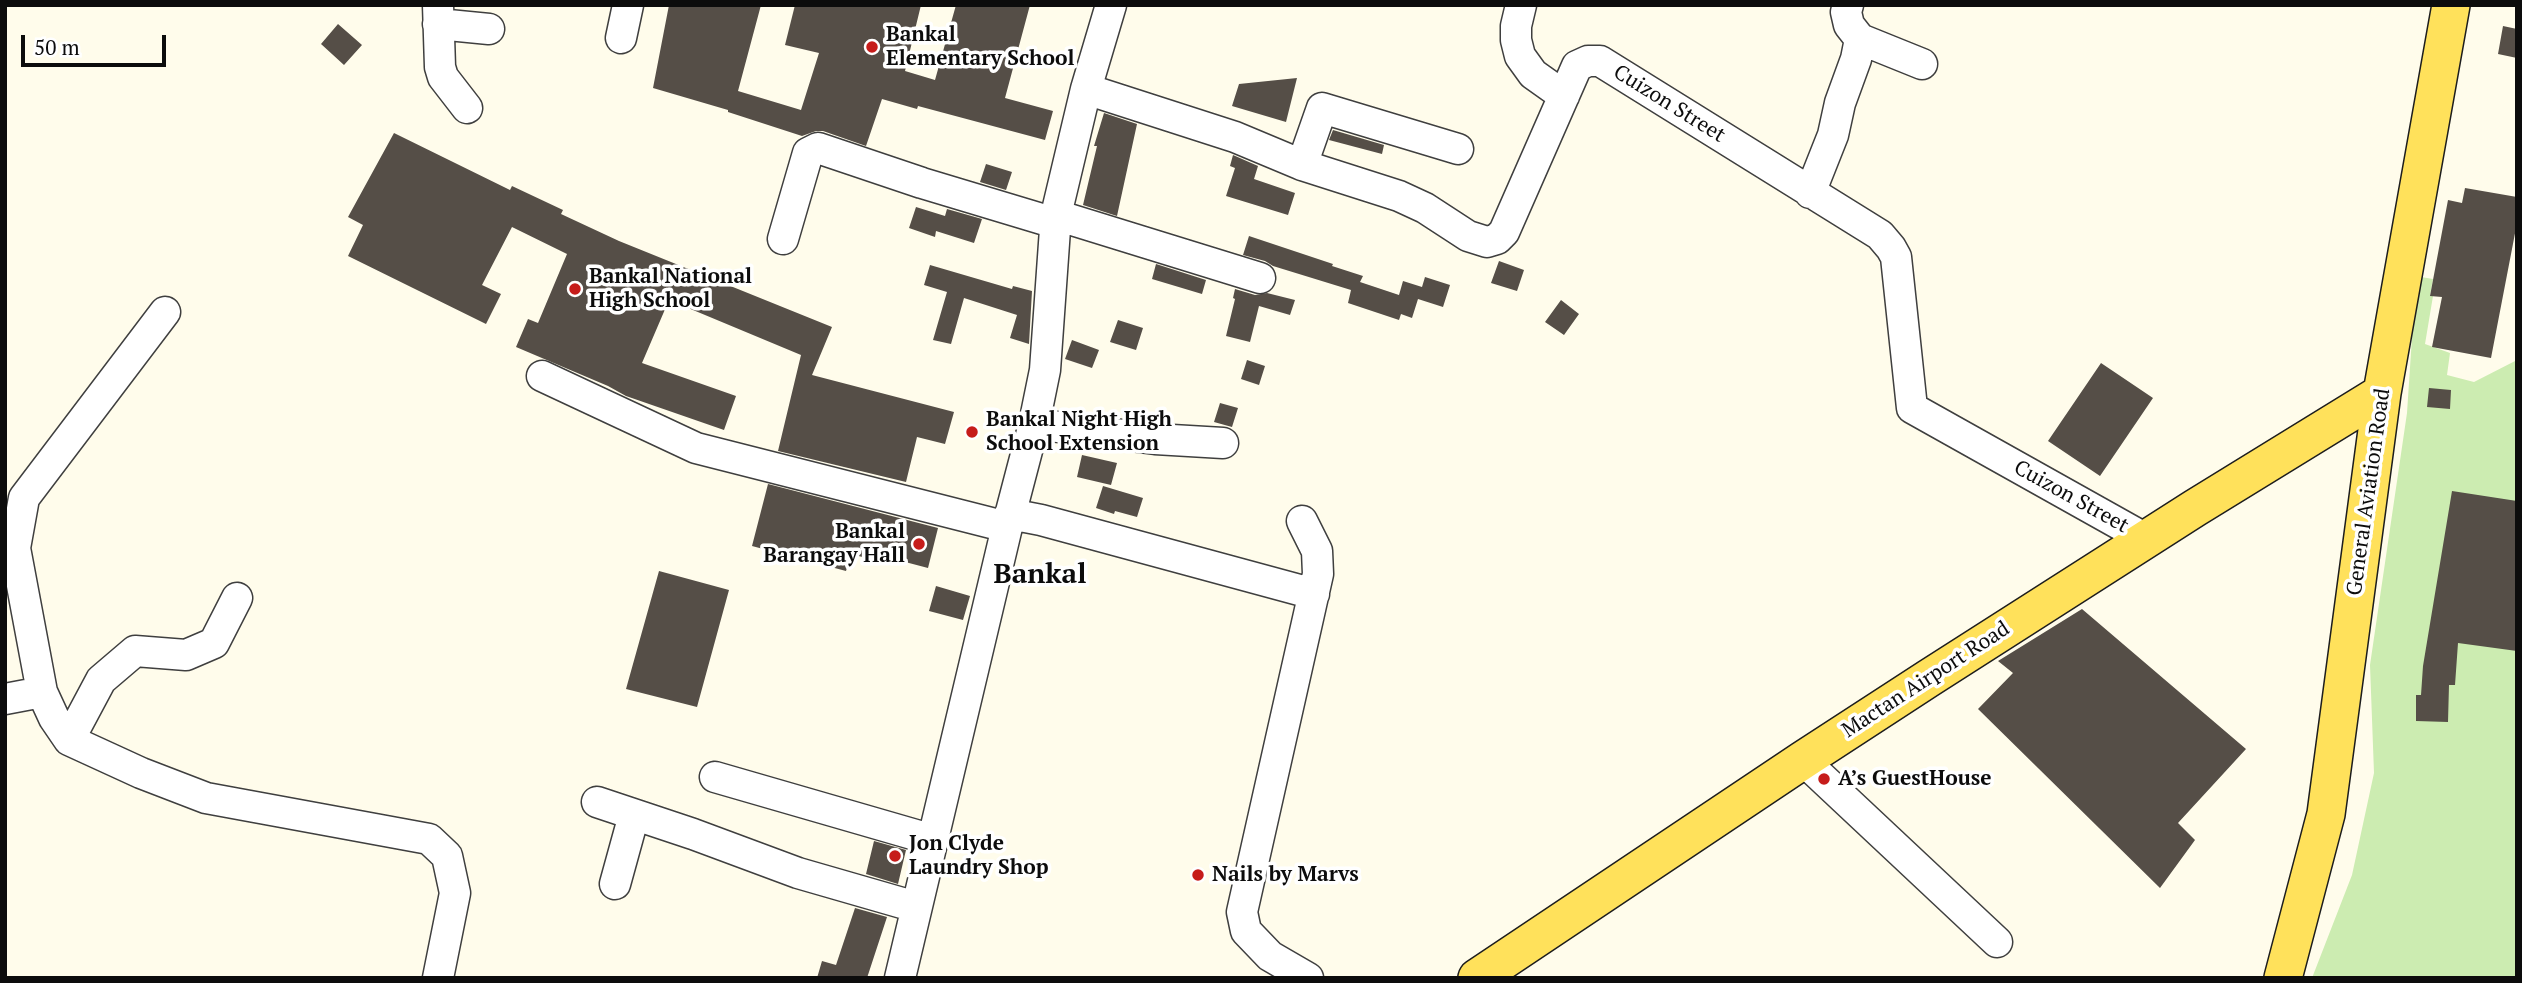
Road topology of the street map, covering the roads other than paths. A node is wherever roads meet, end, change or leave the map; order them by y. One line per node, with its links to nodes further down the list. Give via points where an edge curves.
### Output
1 (628, 5): 8 (street)
2 (1111, 5): 11 (street)
3 (1521, 5): 12 (street, via 1516,33 1520,56 1533,74)
4 (1848, 5): 9 (street, via 1849,25)
5 (2451, 5): 22 (main road, General Aviation Road)
6 (438, 15): 7 (street); 13 (street, via 443,77)
7 (489, 29)
8 (621, 38)
9 (1860, 39): 10 (street); 16 (street, via 1833,135)
10 (1922, 64)
11 (1086, 89): 15 (street, Cuizon Street, via 1235,137); 17 (street)
12 (1564, 96): 15 (street, Cuizon Street, via 1504,232 1486,242 1399,196); 16 (street, Cuizon Street, via 1577,66 1600,61)
13 (467, 108)
14 (1458, 149): 15 (street, via 1322,108)
15 (1303, 165)
16 (1810, 193): 27 (street, Cuizon Street, via 1880,236 1896,257 1912,408)
17 (1056, 219): 18 (street, via 922,183 818,148 807,153); 19 (street); 23 (street, via 1045,370)
18 (783, 239)
19 (1261, 278)
20 (165, 312): 30 (street, via 24,498 15,548)
21 (542, 376): 25 (street, via 696,448)
22 (2382, 393): 27 (main road, Mactan Airport Road); 45 (main road, General Aviation Road, via 2326,814)
23 (1034, 424): 24 (street); 25 (street)
24 (1223, 443)
25 (1008, 521): 28 (street, via 1041,520); 37 (street)
26 (1302, 521): 28 (street, via 1317,551)
27 (2146, 539): 33 (main road, Mactan Airport Road)
28 (1314, 594): 43 (street, via 1242,912 1246,931 1269,956)
29 (237, 598): 32 (street, via 214,643 186,655 135,651 101,680)
30 (42, 692): 31 (street); 32 (street)
31 (5, 699)
32 (69, 740): 41 (street, via 206,798 429,839 447,856 454,893)
33 (1803, 760): 40 (street); 44 (main road, Mactan Airport Road)
34 (715, 777): 37 (street)
35 (597, 802): 36 (street)
36 (634, 815): 38 (street); 39 (street, via 798,873)
37 (933, 840): 39 (street)
38 (615, 884)
39 (916, 907): 42 (street)
40 (1997, 942)
41 (438, 978)
42 (900, 978)
43 (1308, 978)
44 (1477, 978)
45 (2283, 978)

